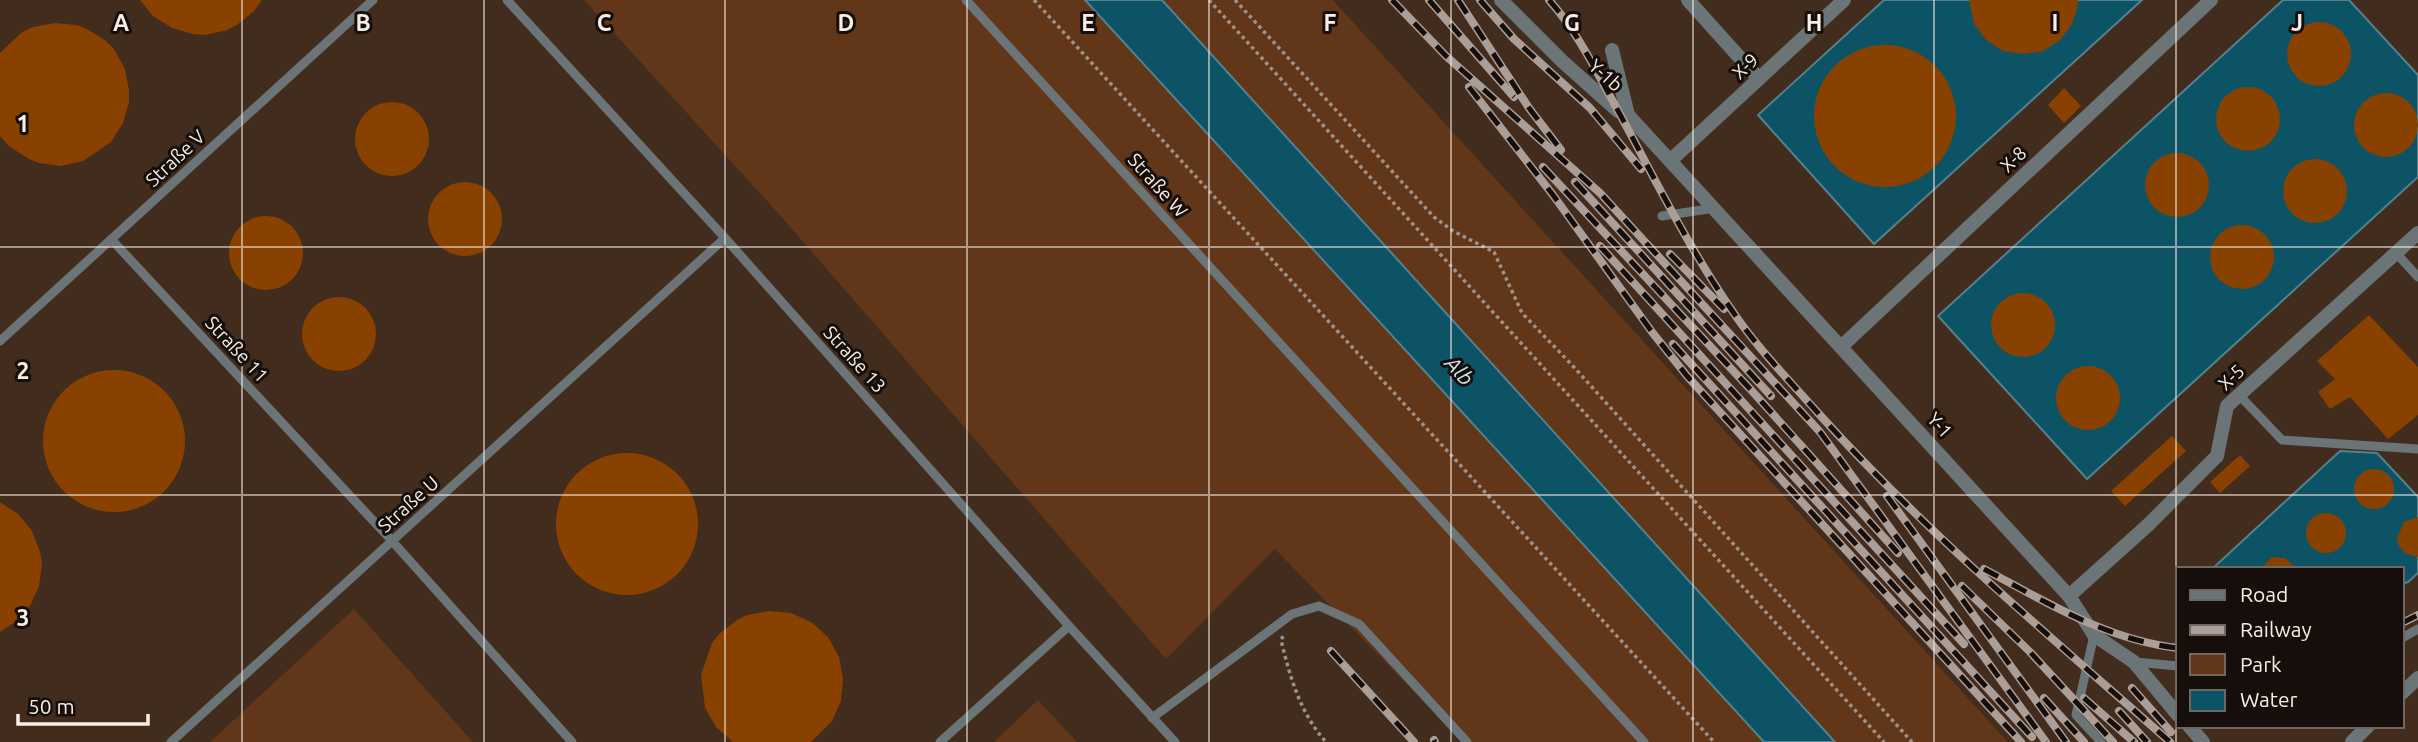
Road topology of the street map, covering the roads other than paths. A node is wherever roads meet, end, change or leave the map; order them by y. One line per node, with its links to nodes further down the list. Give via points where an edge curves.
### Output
1 (373, 0): 16 (lane, Straße V)
2 (507, 0): 15 (lane, Straße 13)
3 (966, 0): 40 (lane, Straße W)
4 (1501, 0): 10 (street, Y-1b, via 1571,69)
5 (1688, 0): 9 (street)
6 (1844, 0): 9 (street, X-9)
7 (2211, 0): 20 (street, X-8)
8 (1612, 50): 10 (street, Y-1b)
9 (1759, 79): 11 (street, X-9)
10 (1628, 115): 11 (street, Y-1b)
11 (1671, 160): 12 (street, Y-1)
12 (1715, 208): 13 (lane); 20 (street, Y-1)
13 (1662, 216)
14 (2418, 233): 17 (street, X-5)
15 (725, 238): 23 (lane, Straße U); 25 (lane, Straße 13)
16 (111, 239): 19 (lane, Straße V); 23 (lane, Straße 11)
17 (2396, 253): 18 (lane); 21 (street, X-5)
18 (2418, 277)
19 (0, 341)
20 (1843, 346): 24 (street, Y-1)
21 (2239, 395): 22 (lane, via 2283,440); 24 (street, X-5, via 2227,406 2217,456)
22 (2418, 449)
23 (393, 542): 35 (lane, Straße U); 36 (lane)
24 (2069, 596): 26 (street, Y-1)
25 (1069, 626): 32 (lane, Straße 13); 37 (lane)
26 (2094, 635): 27 (street, Y-1); 41 (lane, via 2076,715)
27 (2134, 662): 28 (lane); 31 (street, Y-1)
28 (2176, 666)
29 (2418, 678): 30 (street)
30 (2404, 692)
31 (2176, 713)
32 (1152, 718): 38 (lane, Straße 13); 39 (lane, via 1292,614 1319,606 1359,624)
33 (2191, 728): 42 (street)
34 (2366, 728): 43 (street)
35 (171, 742)
36 (572, 742)
37 (940, 742)
38 (1175, 742)
39 (1467, 742)
40 (1644, 742)
41 (2101, 742)
42 (2203, 742)
43 (2352, 742)

